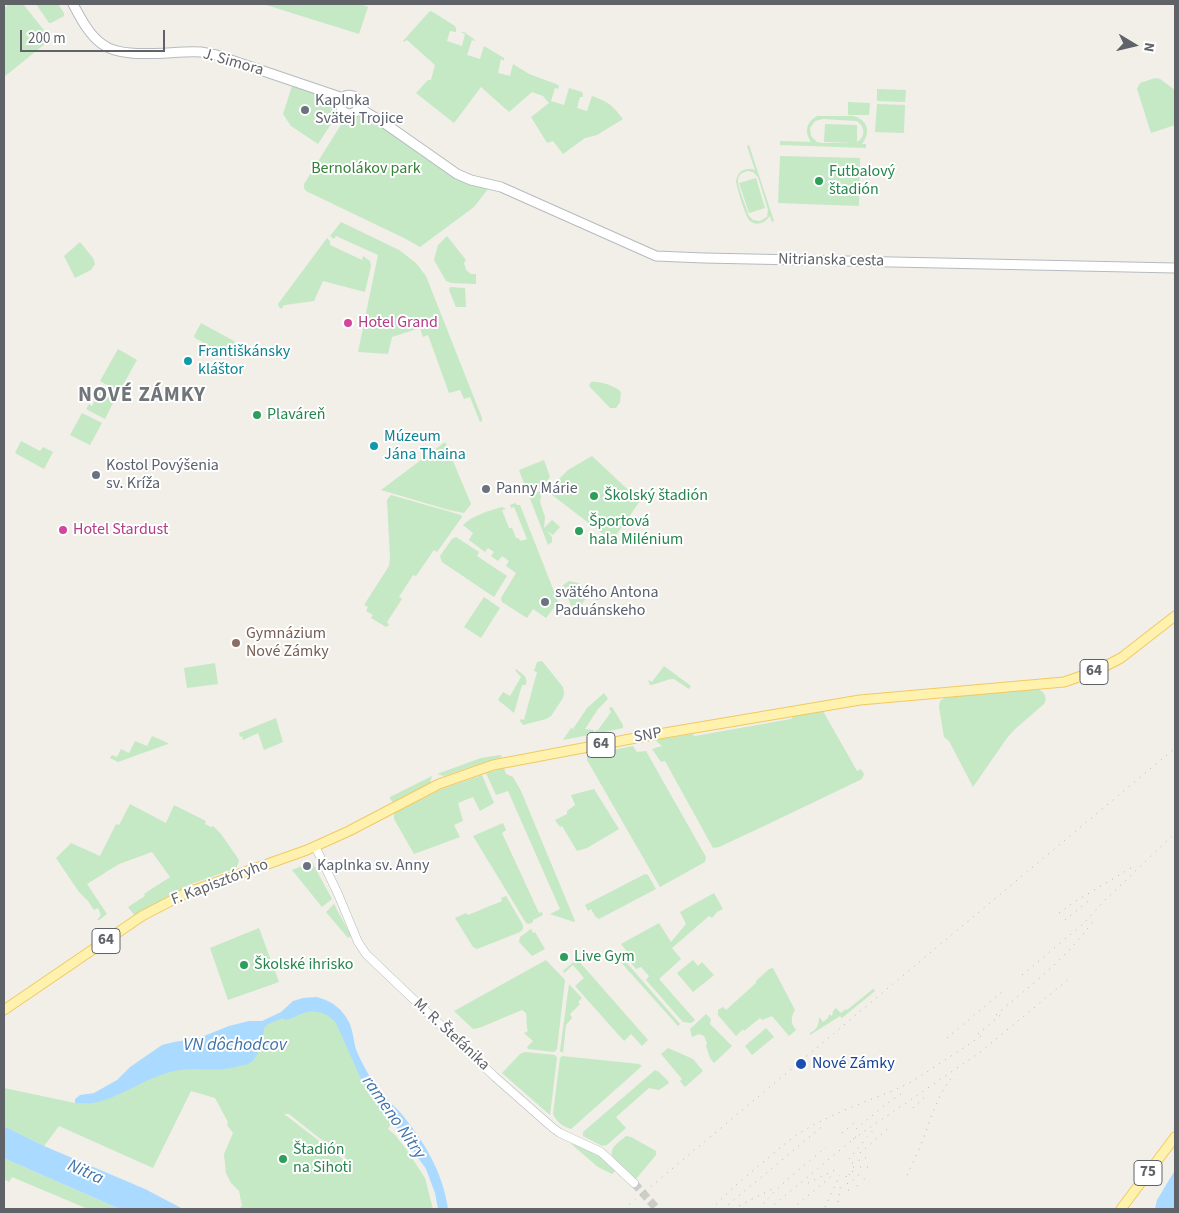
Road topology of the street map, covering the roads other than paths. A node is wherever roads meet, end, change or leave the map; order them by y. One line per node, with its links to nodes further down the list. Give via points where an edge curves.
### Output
1 (73, 4): 2 (main road, J. Simora, via 101,44 116,51 216,55 323,91)
2 (342, 102): 3 (main road, via 342,111 346,113); 3 (main road, via 347,96 354,97)
3 (357, 109): 4 (main road, Nitrianska cesta, via 380,120 456,174 501,187 664,258)
4 (1175, 268)
5 (1175, 616): 6 (main road, SNP / 64, via 1113,663 1064,682 852,701 492,765 439,784)
6 (316, 846): 7 (main road, F. Kapisztóryho / 64, via 186,893 142,916); 9 (street, M. R. Štefánika, via 366,954 553,1128 601,1152)
7 (4, 1010)
8 (1175, 1137): 10 (main road, 75)
9 (634, 1183)
10 (1121, 1209)

